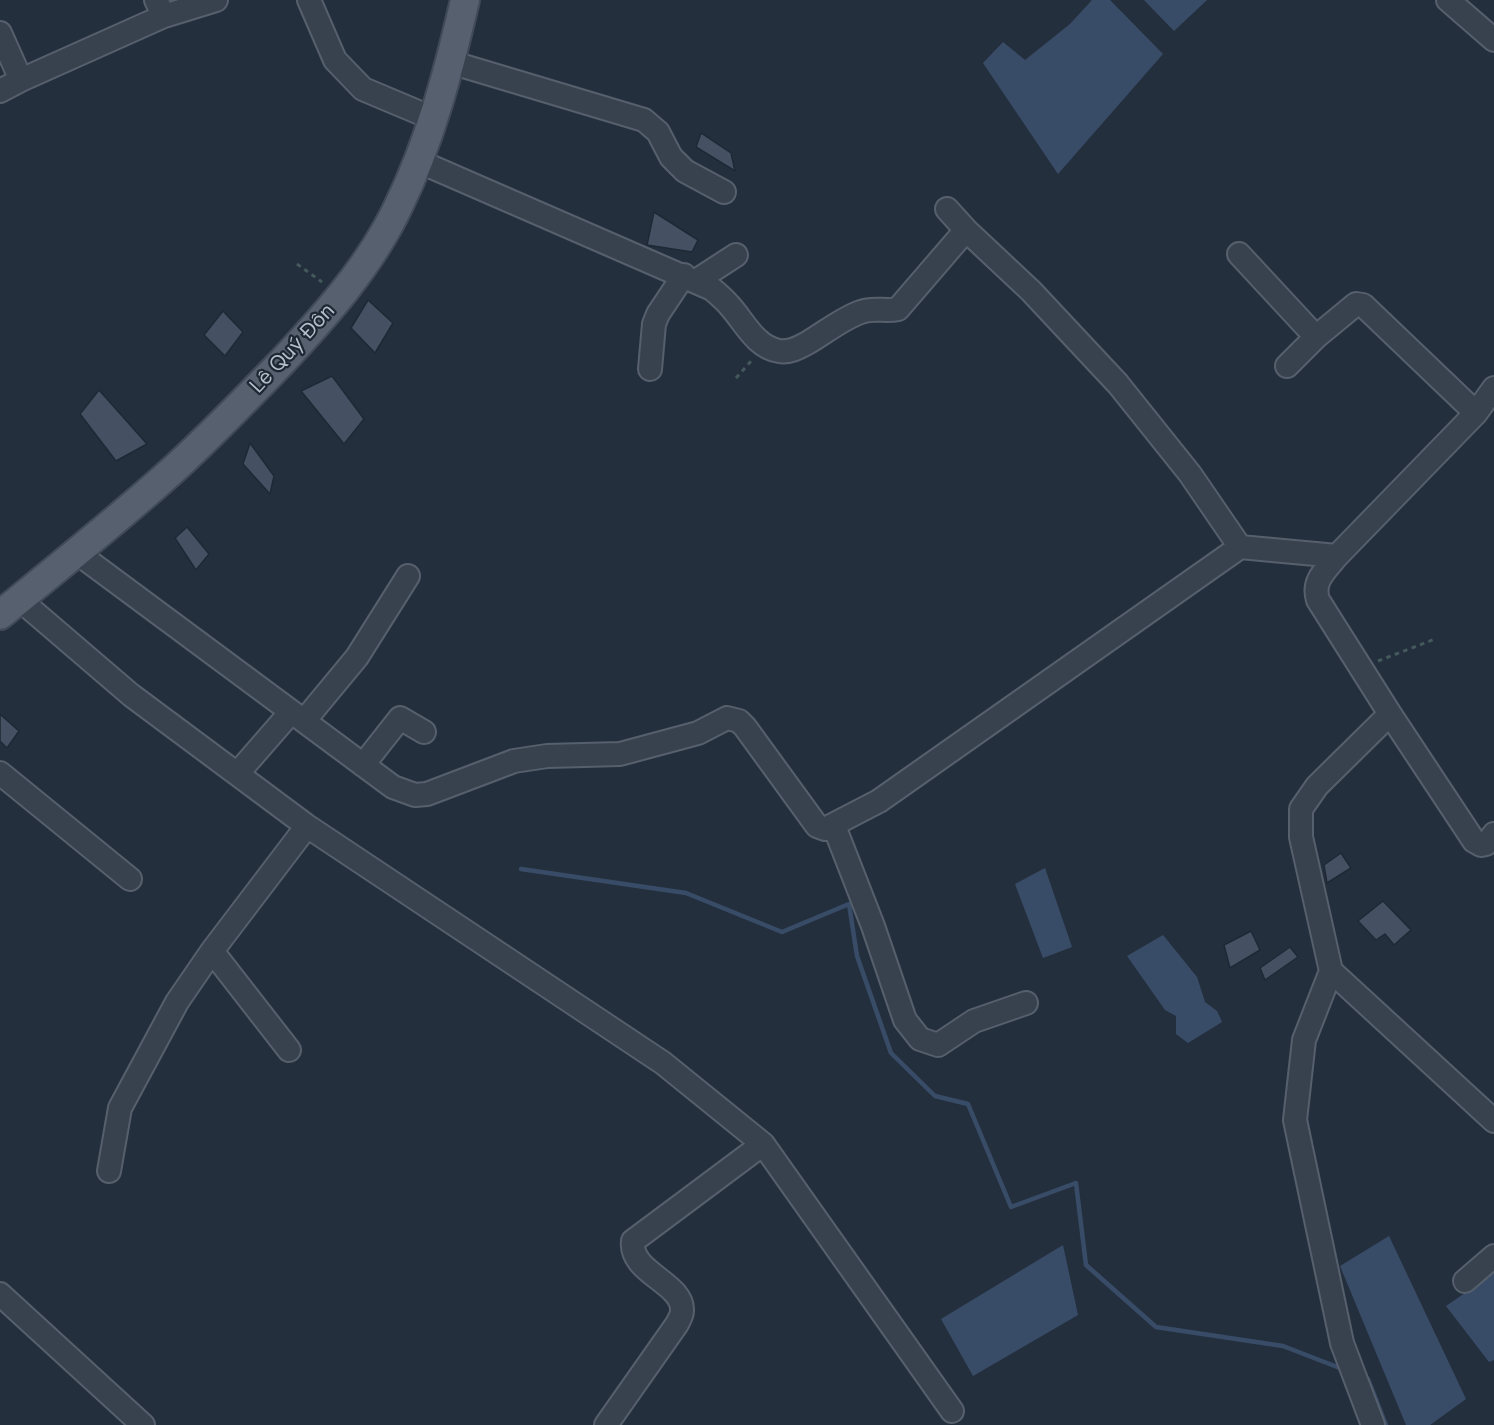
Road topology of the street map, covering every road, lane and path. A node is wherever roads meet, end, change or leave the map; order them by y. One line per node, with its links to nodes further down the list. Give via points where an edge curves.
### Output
1 (216, 0): 5 (street)
2 (309, 0): 11 (street, via 335,60 363,90)
3 (465, 0): 8 (main road, Lê Quý Đôn)
4 (1448, 0): 7 (street)
5 (160, 8): 9 (street)
6 (0, 33): 9 (street)
7 (1494, 40)
8 (450, 62): 11 (main road, Lê Quý Đôn); 13 (street, via 644,120 658,132 671,157 685,171)
9 (21, 80): 10 (street)
10 (0, 91)
11 (432, 118): 12 (main road, Lê Quý Đôn)
12 (418, 162): 19 (street); 20 (main road, Lê Quý Đôn, via 383,236)
13 (724, 192)
14 (947, 209): 15 (street)
15 (966, 230): 22 (street, via 898,309 861,312 791,350 779,351); 28 (street, via 1031,291 1118,384 1190,474)
16 (1239, 254): 21 (street)
17 (736, 255): 19 (street)
18 (297, 264): 20 (path)
19 (690, 278): 22 (street, via 712,289); 24 (street, via 658,314)
20 (341, 296): 29 (main road, Lê Quý Đôn, via 292,351 166,477)
21 (1316, 337): 23 (street); 27 (street, via 1349,308 1363,305)
22 (765, 345): 25 (path)
23 (1287, 366)
24 (650, 369)
25 (736, 378)
26 (1494, 388): 27 (street)
27 (1476, 413): 30 (street)
28 (1240, 547): 30 (street); 42 (street, via 879,801)
29 (76, 552): 32 (main road, Lê Quý Đôn); 36 (street)
30 (1337, 556): 34 (street, via 1317,582 1315,591)
31 (408, 576): 36 (street, via 357,657)
32 (10, 607): 40 (street)
33 (1436, 639): 34 (path)
34 (1360, 666): 35 (street)
35 (1390, 714): 43 (street, via 1474,842 1486,844); 46 (street, via 1317,786 1301,809 1301,837)
36 (298, 716): 38 (street); 40 (street)
37 (424, 732): 38 (street, via 400,718)
38 (363, 765): 42 (street, via 393,787 415,795 427,794 514,760 620,754 698,732 727,718 745,727 817,826)
39 (0, 773): 44 (street)
40 (237, 774): 41 (street)
41 (307, 826): 45 (street); 50 (street, via 663,1063)
42 (834, 826): 47 (street, via 905,1020 920,1039 938,1045 974,1021)
43 (1494, 834)
44 (130, 879)
45 (212, 951): 48 (street); 51 (street, via 177,1002 120,1108)
46 (1331, 971): 49 (street); 58 (street, via 1304,1040 1295,1120 1342,1343)
47 (1026, 1003)
48 (289, 1050)
49 (1494, 1121)
50 (763, 1144): 55 (street); 57 (street, via 633,1241 637,1259 673,1291 681,1302 682,1312)
51 (109, 1171)
52 (1494, 1256): 53 (street)
53 (1465, 1281)
54 (0, 1294): 56 (street)
55 (952, 1411)
56 (143, 1425)
57 (606, 1425)
58 (1373, 1425)

